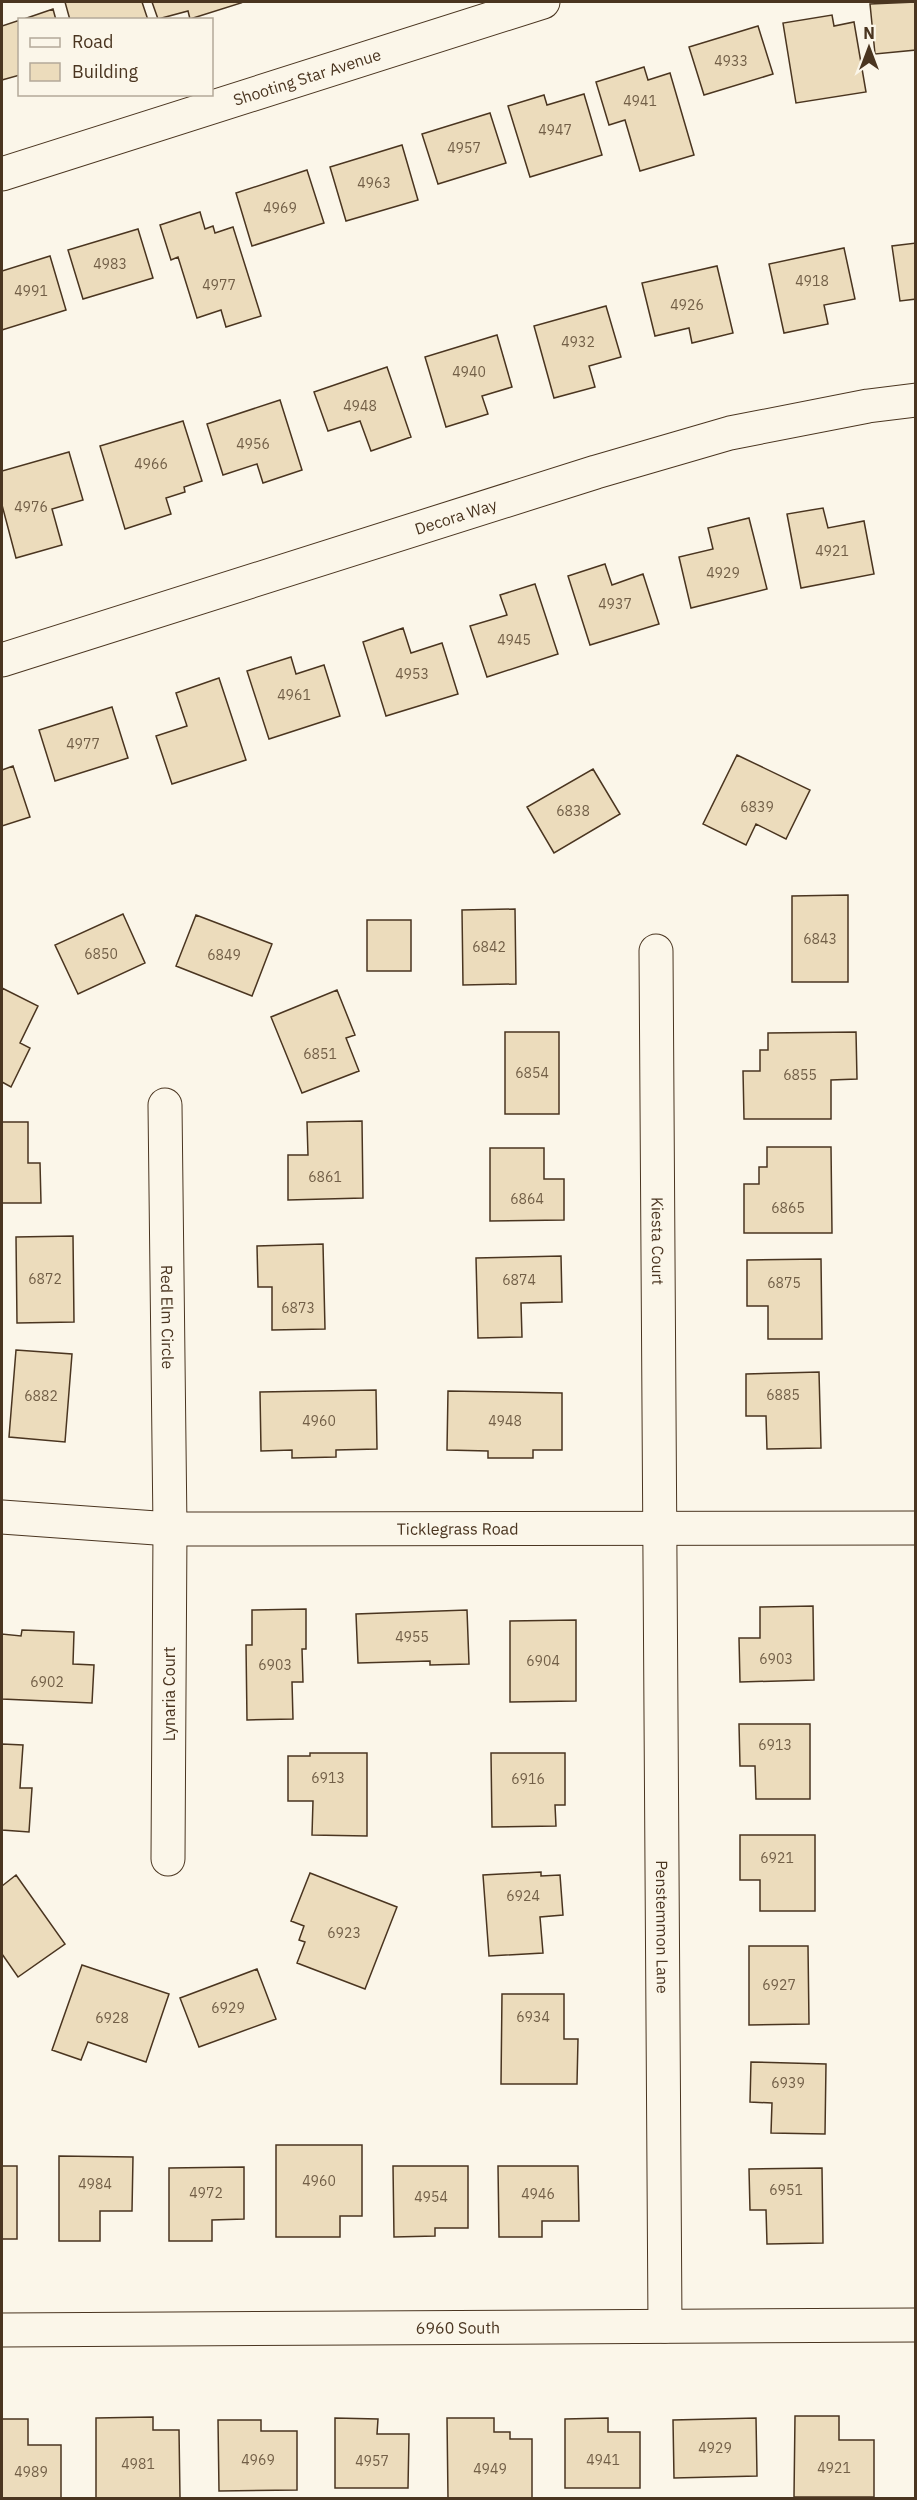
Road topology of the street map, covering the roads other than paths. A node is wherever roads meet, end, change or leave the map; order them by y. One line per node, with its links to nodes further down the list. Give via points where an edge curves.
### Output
1 (543, 2): 2 (street, Shooting Star Avenue)
2 (2, 174)
3 (915, 400): 4 (street, Decora Way, via 719,436)
4 (2, 660)
5 (656, 951): 8 (street, Kiesta Court)
6 (165, 1105): 10 (street, Red Elm Circle)
7 (2, 1517): 10 (street, Ticklegrass Road)
8 (661, 1528): 9 (street, Ticklegrass Road); 10 (street, Ticklegrass Road); 13 (street, Penstemmon Lane)
9 (915, 1528)
10 (170, 1529): 11 (street, Lynaria Court)
11 (168, 1859)
12 (915, 2325): 13 (street, 6960 South)
13 (665, 2326): 14 (street, 6960 South)
14 (2, 2330)

